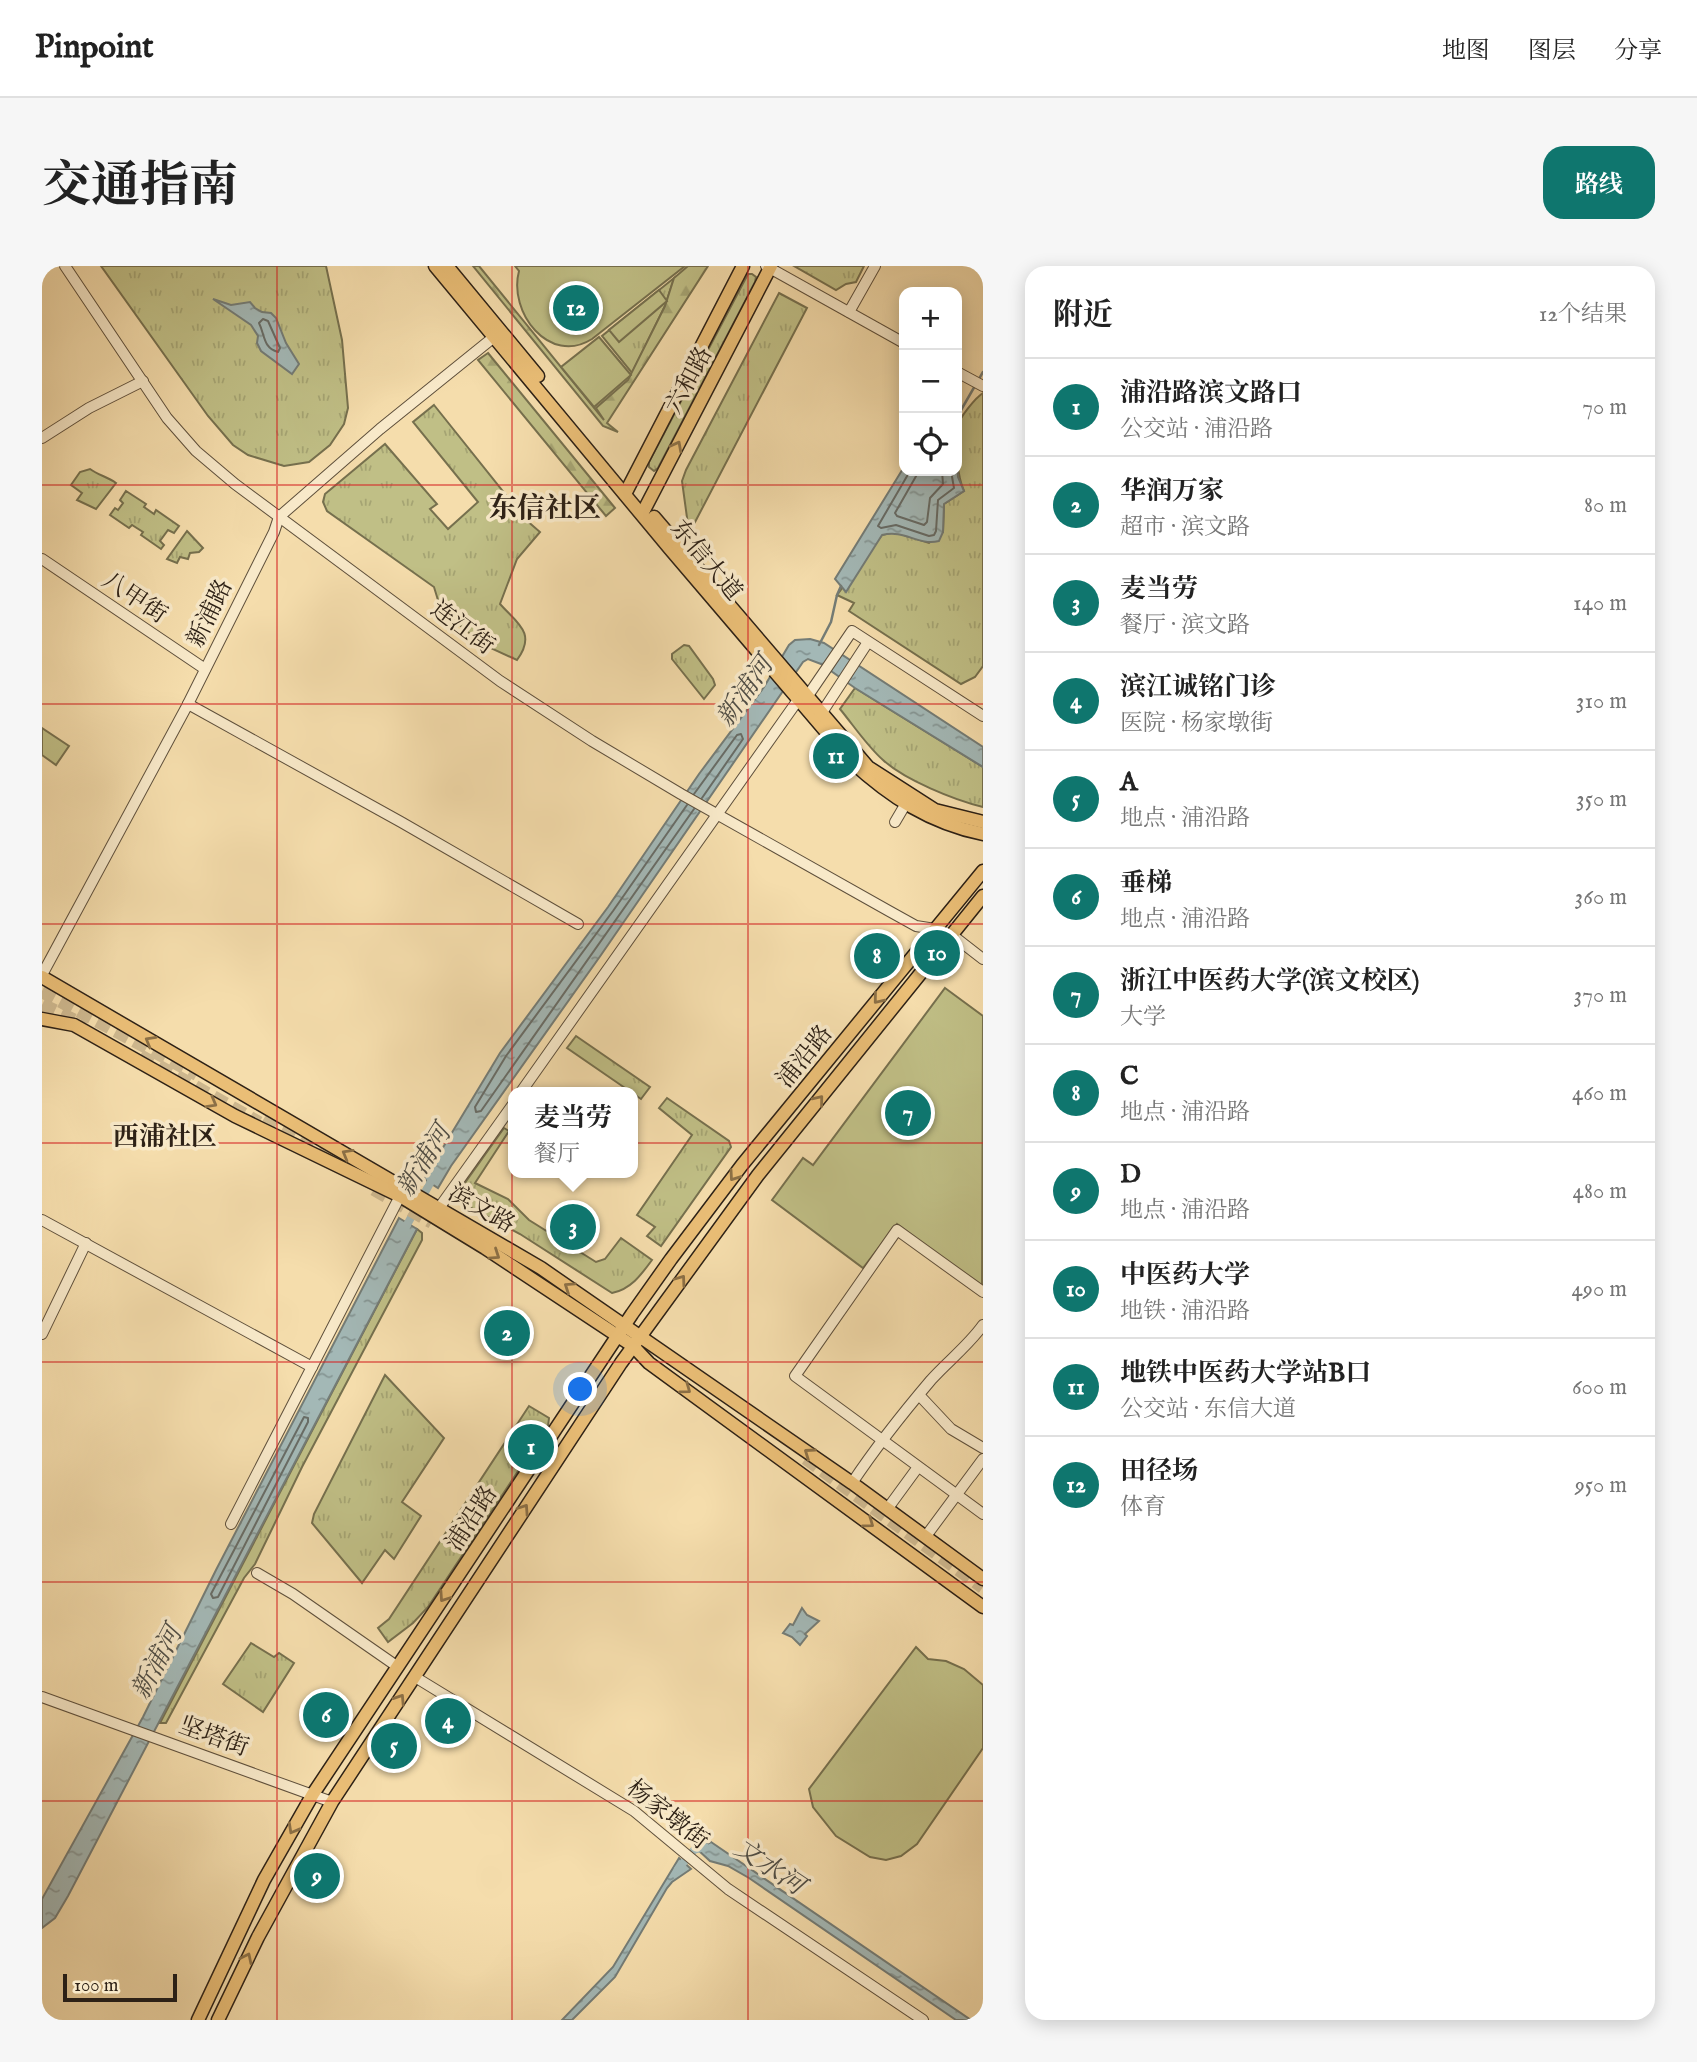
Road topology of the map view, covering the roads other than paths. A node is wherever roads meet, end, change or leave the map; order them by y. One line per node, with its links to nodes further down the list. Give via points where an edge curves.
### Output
1 (65, 266): 11 (street, 连江街)
2 (435, 266): 8 (main road, 东信大道)
3 (447, 266): 14 (main road, 东信大道)
4 (743, 266): 14 (main road, 六和路)
5 (875, 266): 7 (street)
6 (769, 267): 7 (street); 15 (main road, 六和路, one-way to 6)
7 (849, 312): 9 (street)
8 (494, 337): 14 (main road, 东信大道); 16 (street, 新浦路)
9 (899, 340)
10 (962, 375): 12 (street)
11 (143, 381): 13 (street); 16 (street, 连江街, via 196,451)
12 (983, 386)
13 (42, 438)
14 (626, 490): 15 (main road, 东信大道)
15 (643, 511): 20 (main road, 东信大道)
16 (279, 517): 19 (street, 新浦路); 25 (street, 连江街, via 500,681)
17 (42, 559): 19 (street, 八甲街)
18 (868, 642): 20 (street, via 852,631 826,669); 22 (street); 23 (street)
19 (205, 669): 21 (street, 新浦路)
20 (797, 692): 22 (main road, 东信大道); 24 (main road, 东信大道, via 851,761); 25 (street)
21 (188, 704): 31 (street); 37 (street, 新浦路)
22 (821, 714): 27 (main road, 东信大道, via 868,768 913,798 935,810)
23 (983, 716)
24 (905, 805): 26 (street); 28 (main road, 东信大道, via 948,825)
25 (714, 812): 32 (street, 连江街); 39 (street)
26 (895, 822)
27 (983, 822)
28 (983, 834)
29 (983, 871): 33 (main road, 浦沿路)
30 (983, 896): 34 (main road, 浦沿路)
31 (578, 924)
32 (916, 926): 33 (street, 连江街); 35 (street)
33 (935, 929): 35 (main road, 浦沿路)
34 (952, 935): 36 (street); 50 (main road, 浦沿路, one-way to 34, via 758,1175)
35 (923, 944): 46 (main road, 浦沿路, one-way to 46, via 742,1165)
36 (983, 959)
37 (42, 976): 41 (main road, 滨文路, one-way to 37)
38 (42, 1019): 41 (main road, 滨文路, one-way to 41, via 74,1026 235,1116)
39 (524, 1087)
40 (508, 1111): 42 (street)
41 (403, 1192): 42 (main road, 滨文路); 52 (street)
42 (442, 1213): 46 (main road, 滨文路, one-way to 42, via 541,1268); 49 (main road, 滨文路, one-way to 49)
43 (42, 1220): 44 (street)
44 (86, 1243): 48 (street); 52 (street)
45 (983, 1292): 54 (street, via 897,1230 795,1376)
46 (625, 1325): 49 (main road, 浦沿路); 50 (main road, 滨文路)
47 (983, 1325): 53 (street)
48 (42, 1334)
49 (618, 1336): 51 (main road, 滨文路); 67 (main road, 浦沿路, one-way to 67)
50 (641, 1336): 51 (main road, 浦沿路); 58 (main road, 滨文路, one-way to 50)
51 (633, 1346): 66 (main road, 滨文路, one-way to 66, via 649,1363); 68 (main road, 浦沿路, one-way to 51)
52 (312, 1367): 62 (street)
53 (920, 1396): 54 (street); 55 (street, via 951,1429)
54 (882, 1440): 57 (street); 58 (street)
55 (983, 1448)
56 (983, 1459): 59 (street)
57 (918, 1466): 59 (street); 60 (street)
58 (852, 1483): 60 (main road, 滨文路)
59 (956, 1495): 61 (street); 63 (street)
60 (888, 1508): 63 (main road, 滨文路)
61 (983, 1514)
62 (231, 1524)
63 (926, 1536): 65 (main road, 滨文路)
64 (257, 1573): 67 (street)
65 (983, 1579)
66 (983, 1607)
67 (398, 1667): 70 (main road, 浦沿路)
68 (415, 1677): 71 (main road, 浦沿路, one-way to 68); 74 (street, 杨家墩街, via 635,1811 728,1889)
69 (42, 1697): 70 (street, 坚塔街)
70 (313, 1794): 71 (street, 坚塔街); 72 (main road, 浦沿路, one-way to 72, via 264,1880)
71 (332, 1802): 73 (main road, 浦沿路, one-way to 71)
72 (198, 2020)
73 (218, 2020)
74 (923, 2020)

